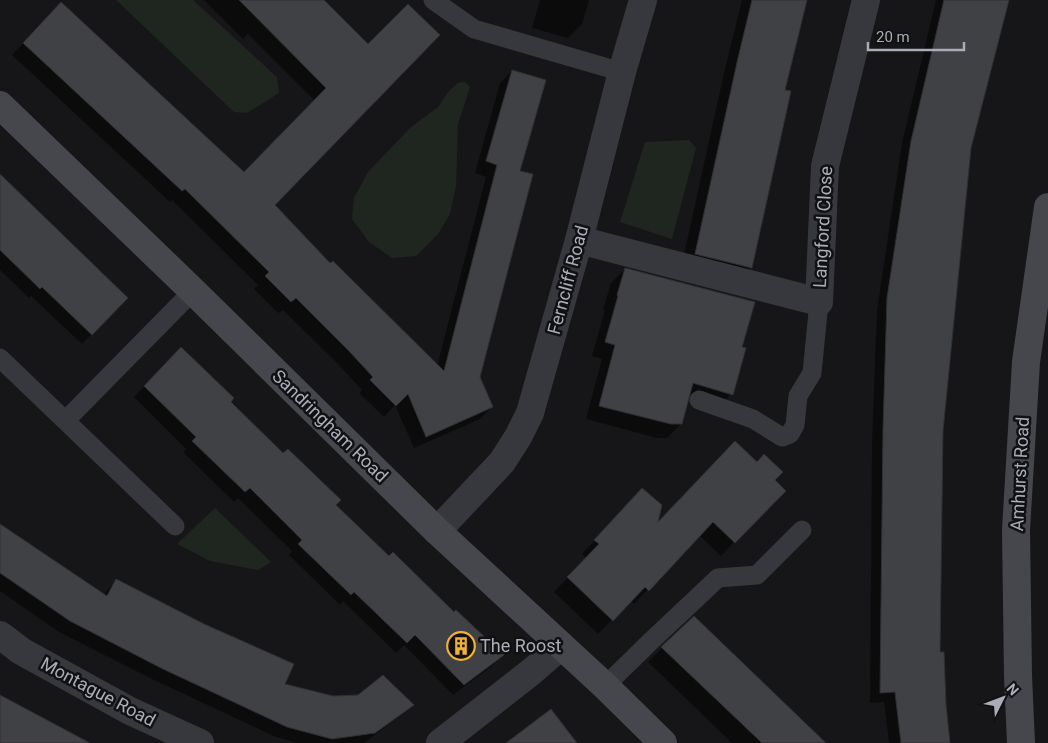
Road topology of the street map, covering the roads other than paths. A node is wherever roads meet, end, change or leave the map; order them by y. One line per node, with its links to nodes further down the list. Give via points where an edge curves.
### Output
1 (433, 0): 4 (lane, via 474,29)
2 (643, 0): 4 (street, Ferncliff Road)
3 (866, 0): 9 (street, Langford Close, via 825,166)
4 (622, 72): 7 (street, Ferncliff Road)
5 (0, 104): 8 (street, Sandringham Road)
6 (1048, 207): 22 (street, Amhurst Road, via 1026,362 1017,520)
7 (579, 240): 9 (street, Langford Close); 15 (street, Ferncliff Road, via 530,413 502,462)
8 (193, 291): 12 (lane); 15 (street, Sandringham Road)
9 (819, 302): 11 (lane, via 812,373 798,396 795,425 790,434 782,437 753,419)
10 (0, 358): 12 (lane)
11 (699, 400)
12 (66, 420): 13 (lane)
13 (175, 526)
14 (802, 530): 18 (lane, via 757,575 718,578)
15 (437, 531): 17 (street, Sandringham Road)
16 (0, 635): 19 (street, Montague Road, via 21,651 130,711)
17 (561, 646): 18 (street, Sandringham Road); 20 (street)
18 (605, 686): 21 (street, Sandringham Road)
19 (200, 743)
20 (440, 743)
21 (663, 743)
22 (1021, 743)

